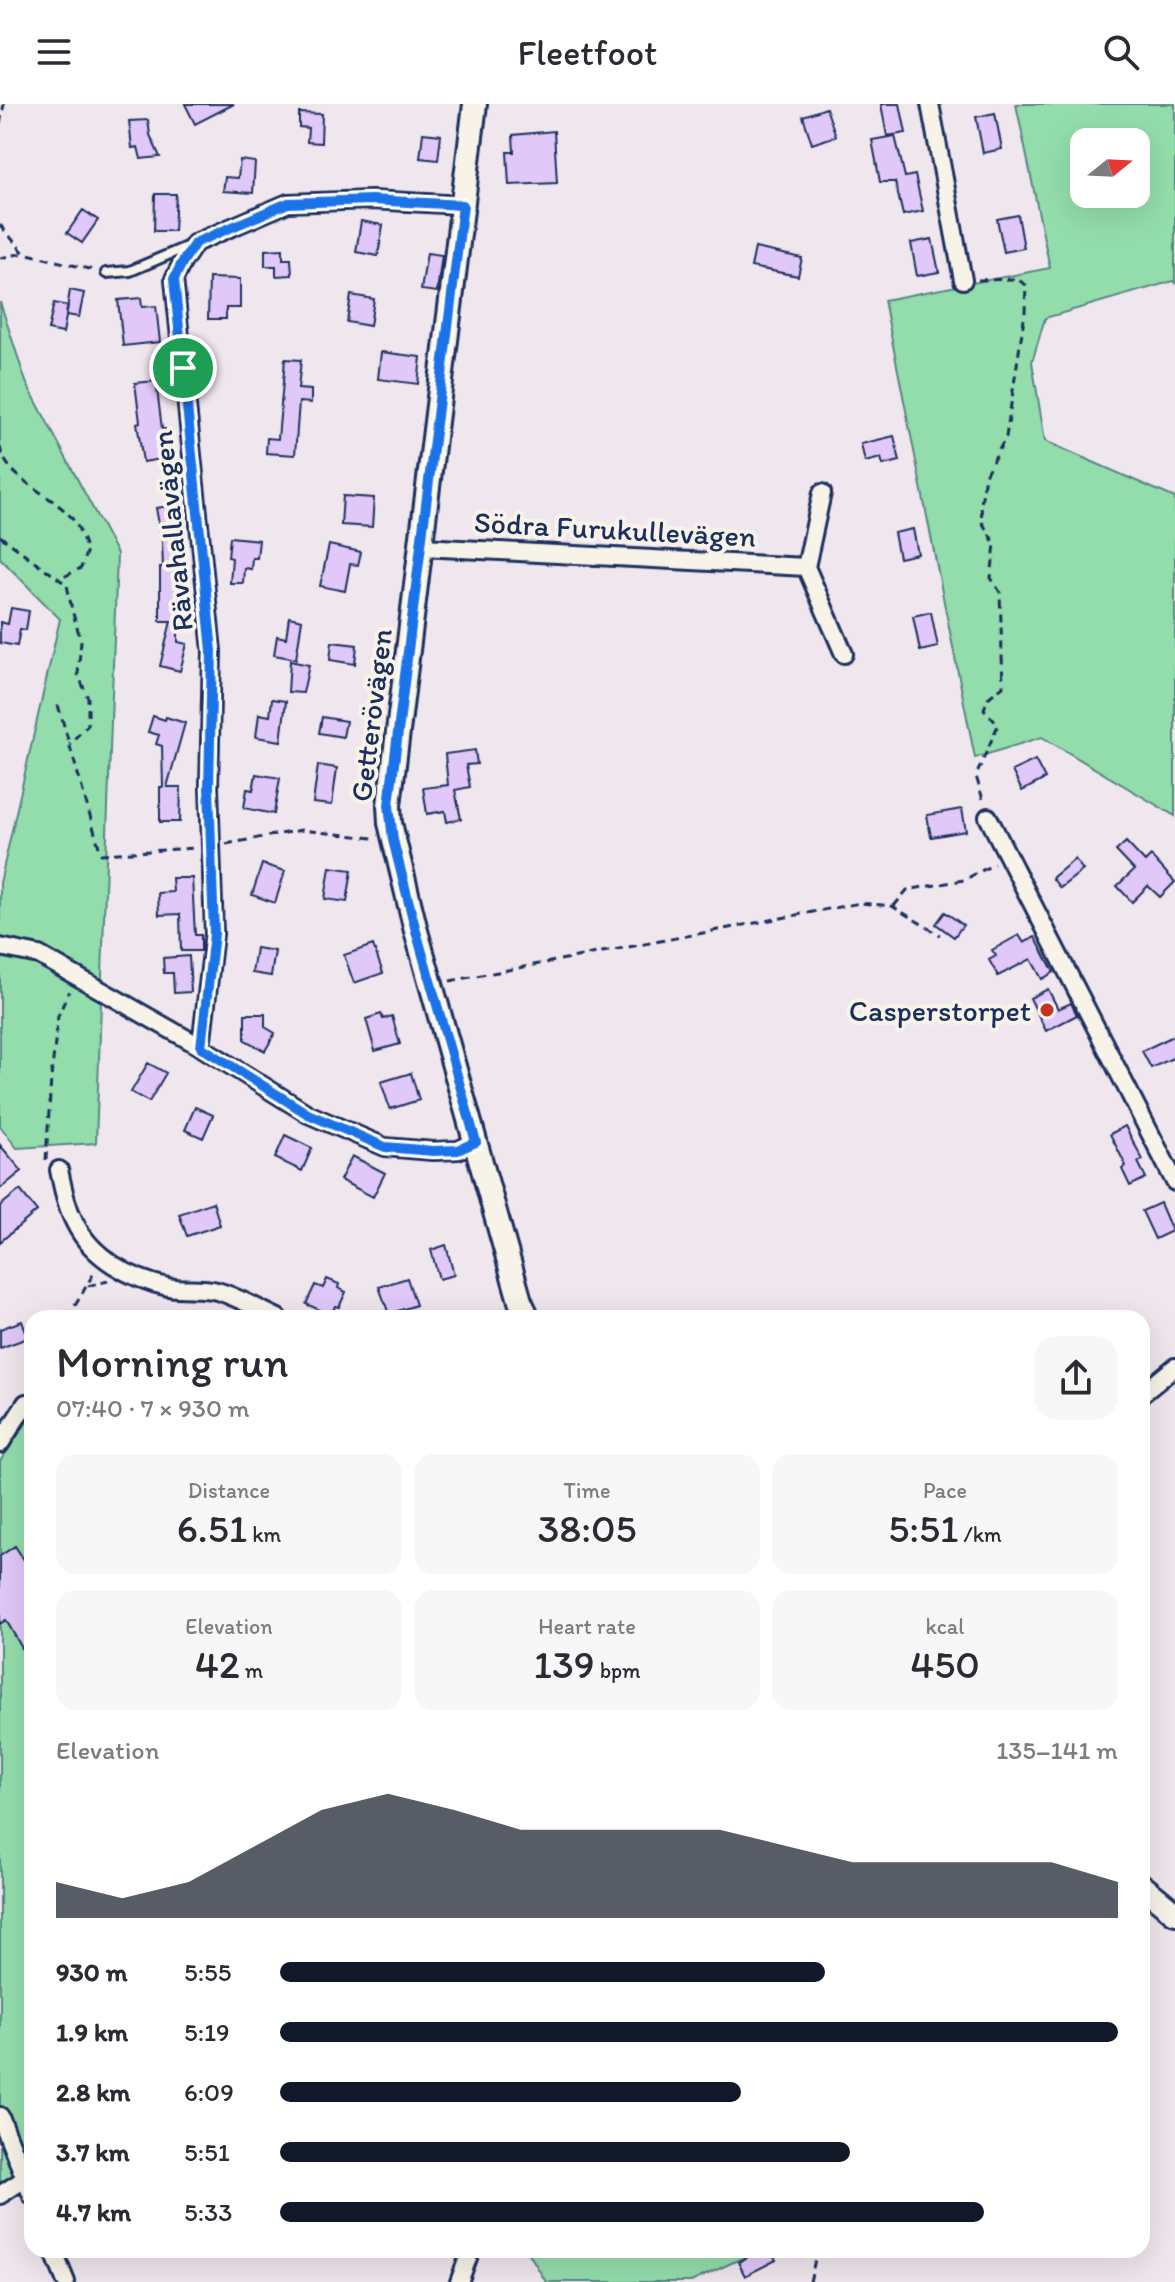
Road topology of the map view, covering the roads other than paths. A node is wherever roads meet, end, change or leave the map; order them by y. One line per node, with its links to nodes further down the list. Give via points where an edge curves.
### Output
1 (475, 104): 3 (street, Getterövägen)
2 (930, 104): 6 (street)
3 (463, 205): 4 (street, via 288,203); 8 (street, Getterövägen)
4 (195, 243): 5 (lane, via 130,271); 13 (street, Rävahallavägen, via 174,279 212,651 214,934)
5 (106, 273)
6 (963, 280)
7 (822, 493): 9 (street)
8 (422, 547): 9 (street, Södra Furukullevägen); 14 (street, Getterövägen, via 389,805 393,840)
9 (806, 567): 10 (street)
10 (844, 654)
11 (988, 817): 16 (street)
12 (0, 947): 13 (street, via 39,955)
13 (201, 1047): 14 (street, via 308,1114 385,1147 458,1150)
14 (476, 1142): 18 (street, Getterövägen)
15 (59, 1170): 17 (street, via 76,1226 103,1257 149,1282 214,1290)
16 (1175, 1182)
17 (260, 1310)
18 (524, 1310)
19 (1175, 1367): 20 (street)
20 (1150, 1387)
21 (24, 1406): 22 (street)
22 (0, 1444)
23 (1150, 1893): 24 (street)
24 (1175, 1913)
25 (0, 2116): 26 (street)
26 (24, 2166)
27 (24, 2180): 28 (street)
28 (0, 2195)
29 (56, 2258): 31 (street)
30 (468, 2258): 32 (street)
31 (66, 2282)
32 (459, 2282)

